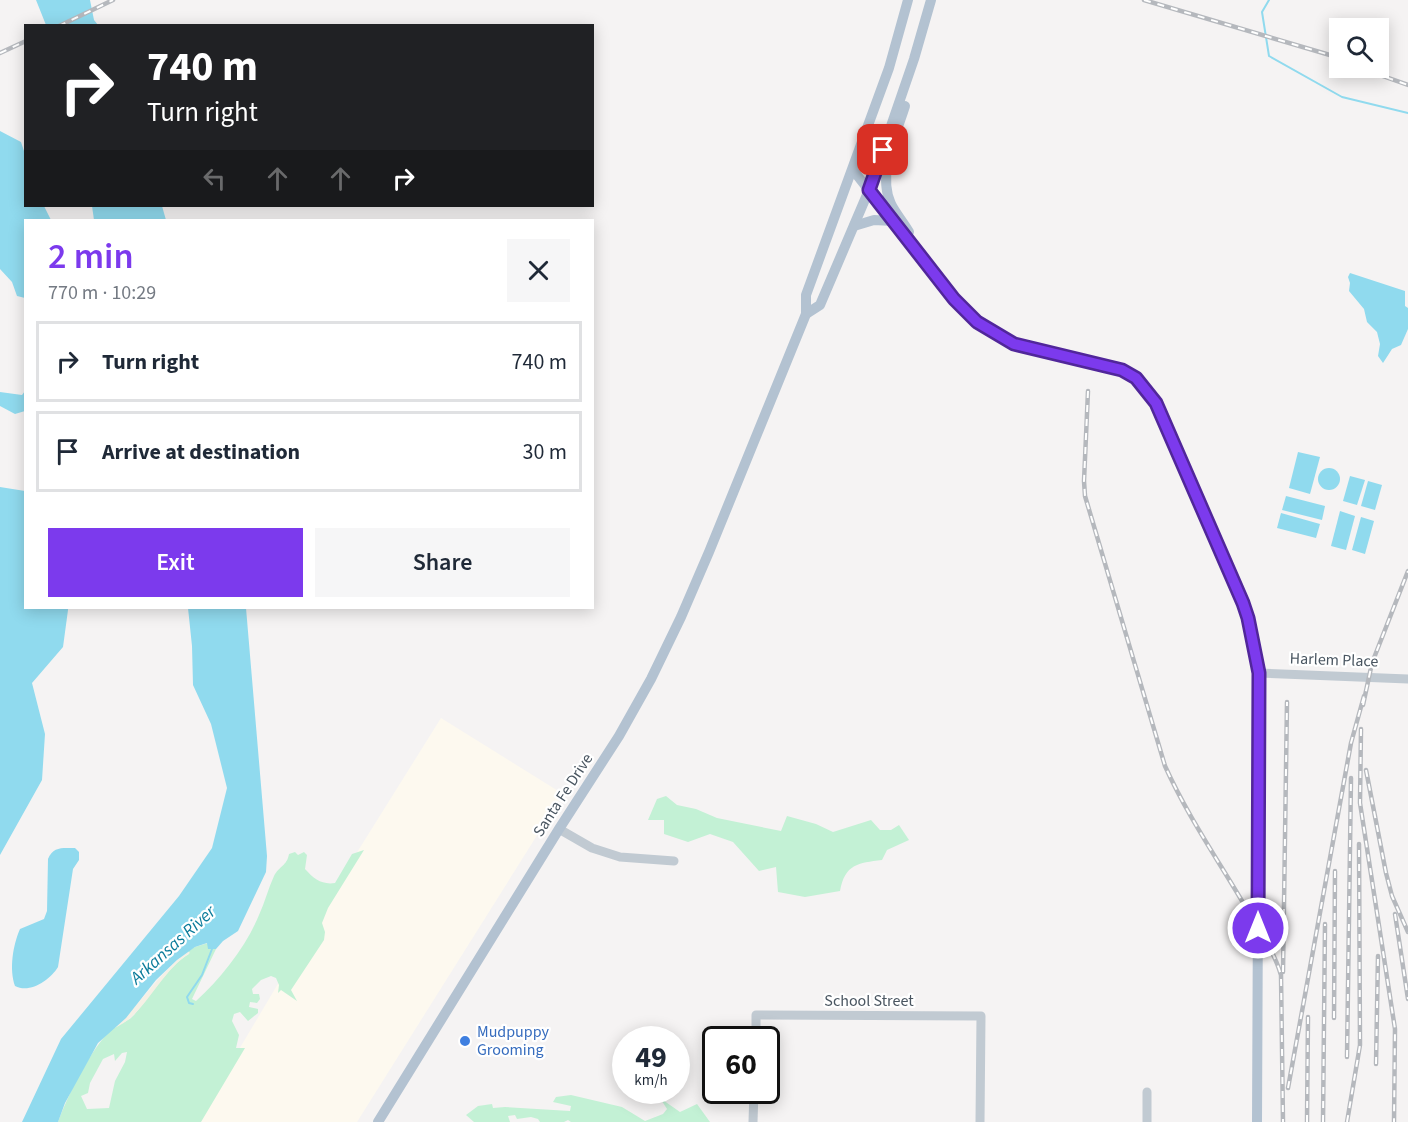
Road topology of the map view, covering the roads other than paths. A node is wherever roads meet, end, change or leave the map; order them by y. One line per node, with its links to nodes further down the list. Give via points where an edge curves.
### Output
1 (908, 0): 4 (main road)
2 (931, 0): 3 (main road)
3 (910, 69): 5 (main road); 8 (main road, via 914,78 890,154 886,183 890,203)
4 (853, 170): 5 (main road); 9 (main road, via 806,295)
5 (869, 190): 6 (main road); 7 (main road)
6 (893, 221): 7 (main road, via 874,220); 8 (main road)
7 (854, 226): 9 (main road, via 820,305)
8 (926, 264): 10 (main road, via 977,322 999,336 1014,344 1122,370 1146,388 1243,603)
9 (806, 314): 12 (main road, Santa Fe Drive, via 651,679)
10 (1259, 673): 11 (street, Harlem Place); 21 (main road)
11 (1408, 678)
12 (559, 829): 13 (street, via 592,848 620,857); 17 (main road, Santa Fe Drive)
13 (674, 861)
14 (756, 1026): 19 (street, School Street, via 756,1015 981,1016)
15 (1147, 1092): 20 (street)
16 (754, 1104): 18 (street)
17 (378, 1122)
18 (753, 1122)
19 (980, 1122)
20 (1147, 1122)
21 (1257, 1122)

